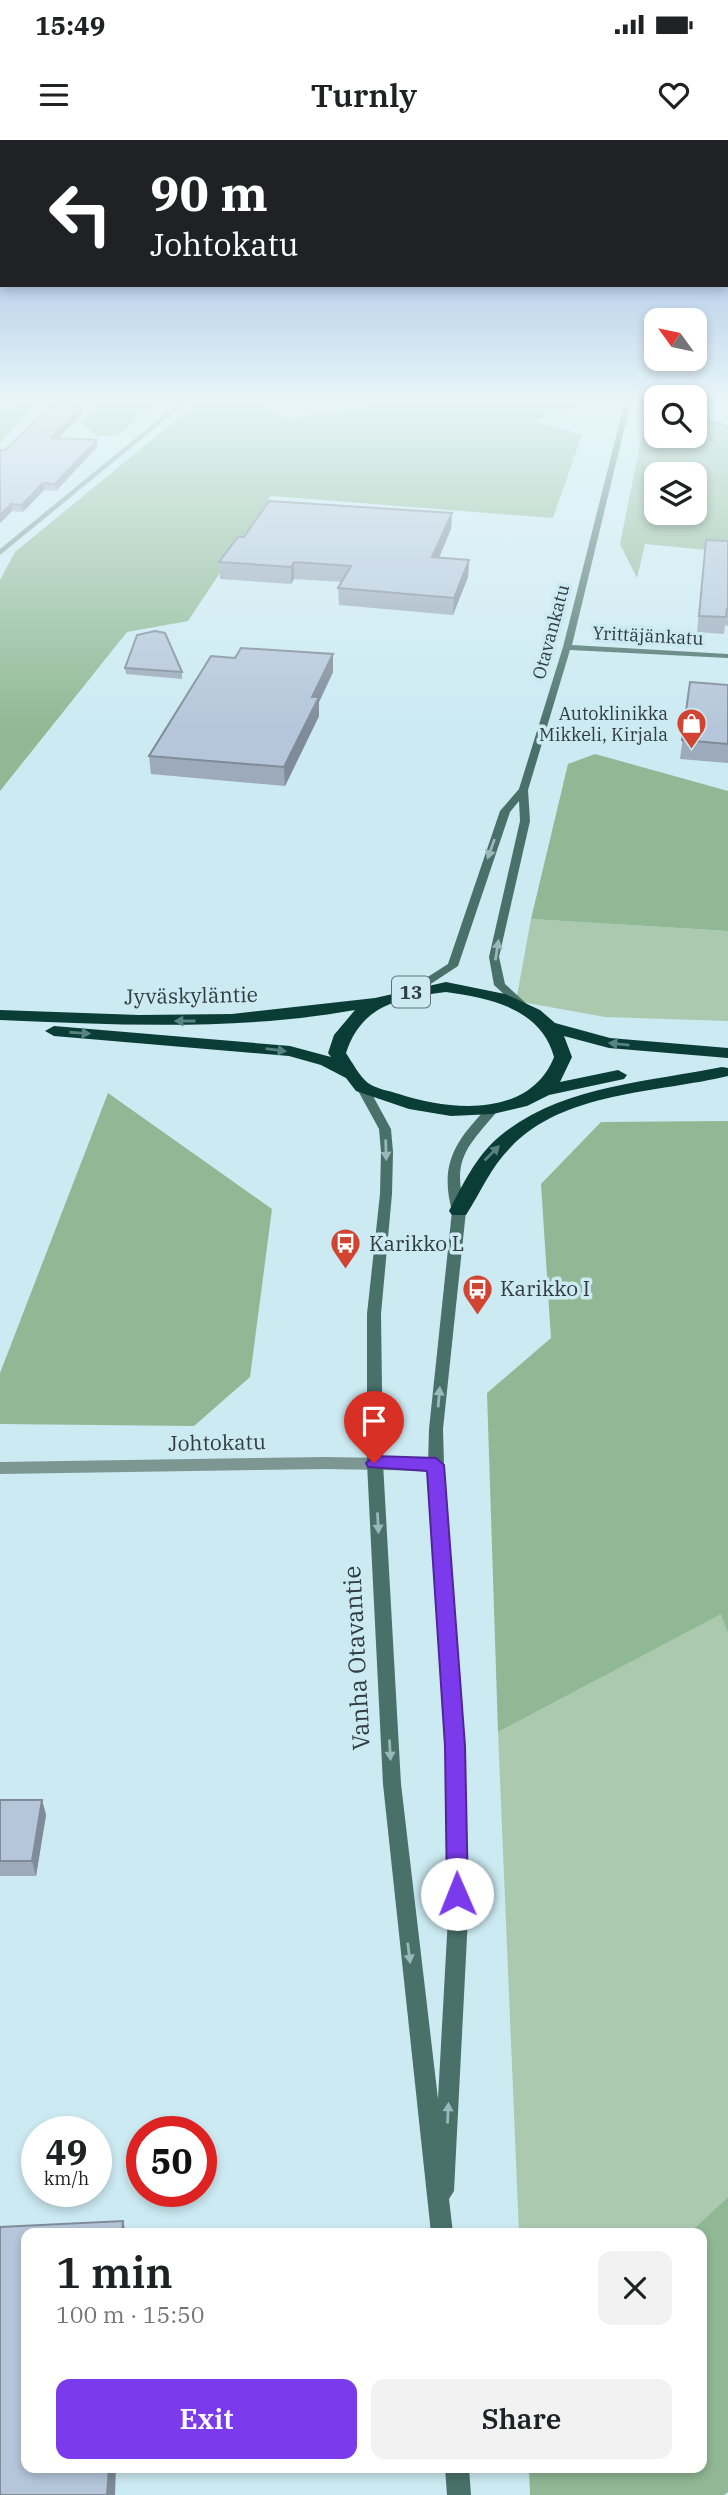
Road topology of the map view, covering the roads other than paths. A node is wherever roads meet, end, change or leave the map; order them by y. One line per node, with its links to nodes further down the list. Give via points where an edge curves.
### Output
1 (51, 511): 3 (street)
2 (601, 511): 4 (main road, Otavankatu)
3 (0, 553)
4 (567, 647): 5 (main road, Yrittäjänkatu); 6 (main road, Otavankatu)
5 (728, 656)
6 (523, 790): 7 (main road, Otavankatu, one-way to 7, via 505,811 453,966); 9 (main road, Otavankatu, one-way to 6, via 500,985 494,957 525,821)
7 (413, 991): 8 (highway, 13); 9 (highway, 13, via 470,990)
8 (382, 1000): 10 (highway, Jyväskyläntie / 13, one-way to 10, via 253,1020); 15 (highway, 13, via 356,1016 341,1035 337,1053)
9 (524, 1007): 11 (highway, 13)
10 (0, 1015)
11 (547, 1026): 13 (highway, 13, one-way to 11, via 609,1043); 16 (highway, 13, via 563,1057)
12 (0, 1027): 15 (highway, Jyväskyläntie, one-way to 15, via 290,1051 327,1061)
13 (728, 1052)
14 (725, 1072): 16 (highway, via 640,1072); 18 (highway, one-way to 14, via 481,1163 501,1143 561,1108 599,1093)
15 (356, 1081): 17 (highway, Jyväskyläntie, via 415,1105 451,1111); 19 (main road, Vanha Otavantie, one-way to 19, via 385,1129 387,1152 374,1314)
16 (543, 1091): 17 (highway, Jyväskyläntie)
17 (493, 1109): 18 (main road, Vanha Otavantie, via 459,1149 450,1188)
18 (458, 1211): 20 (main road, Vanha Otavantie, one-way to 18)
19 (374, 1463): 20 (street, Johtokatu); 21 (street, Johtokatu); 22 (main road, Vanha Otavantie, one-way to 22, via 391,1784)
20 (436, 1465): 23 (main road, Vanha Otavantie, one-way to 20, via 458,1917 455,1746)
21 (0, 1468)
22 (441, 2228)
23 (441, 2228)
24 (457, 2473): 25 (main road)
25 (459, 2495)

